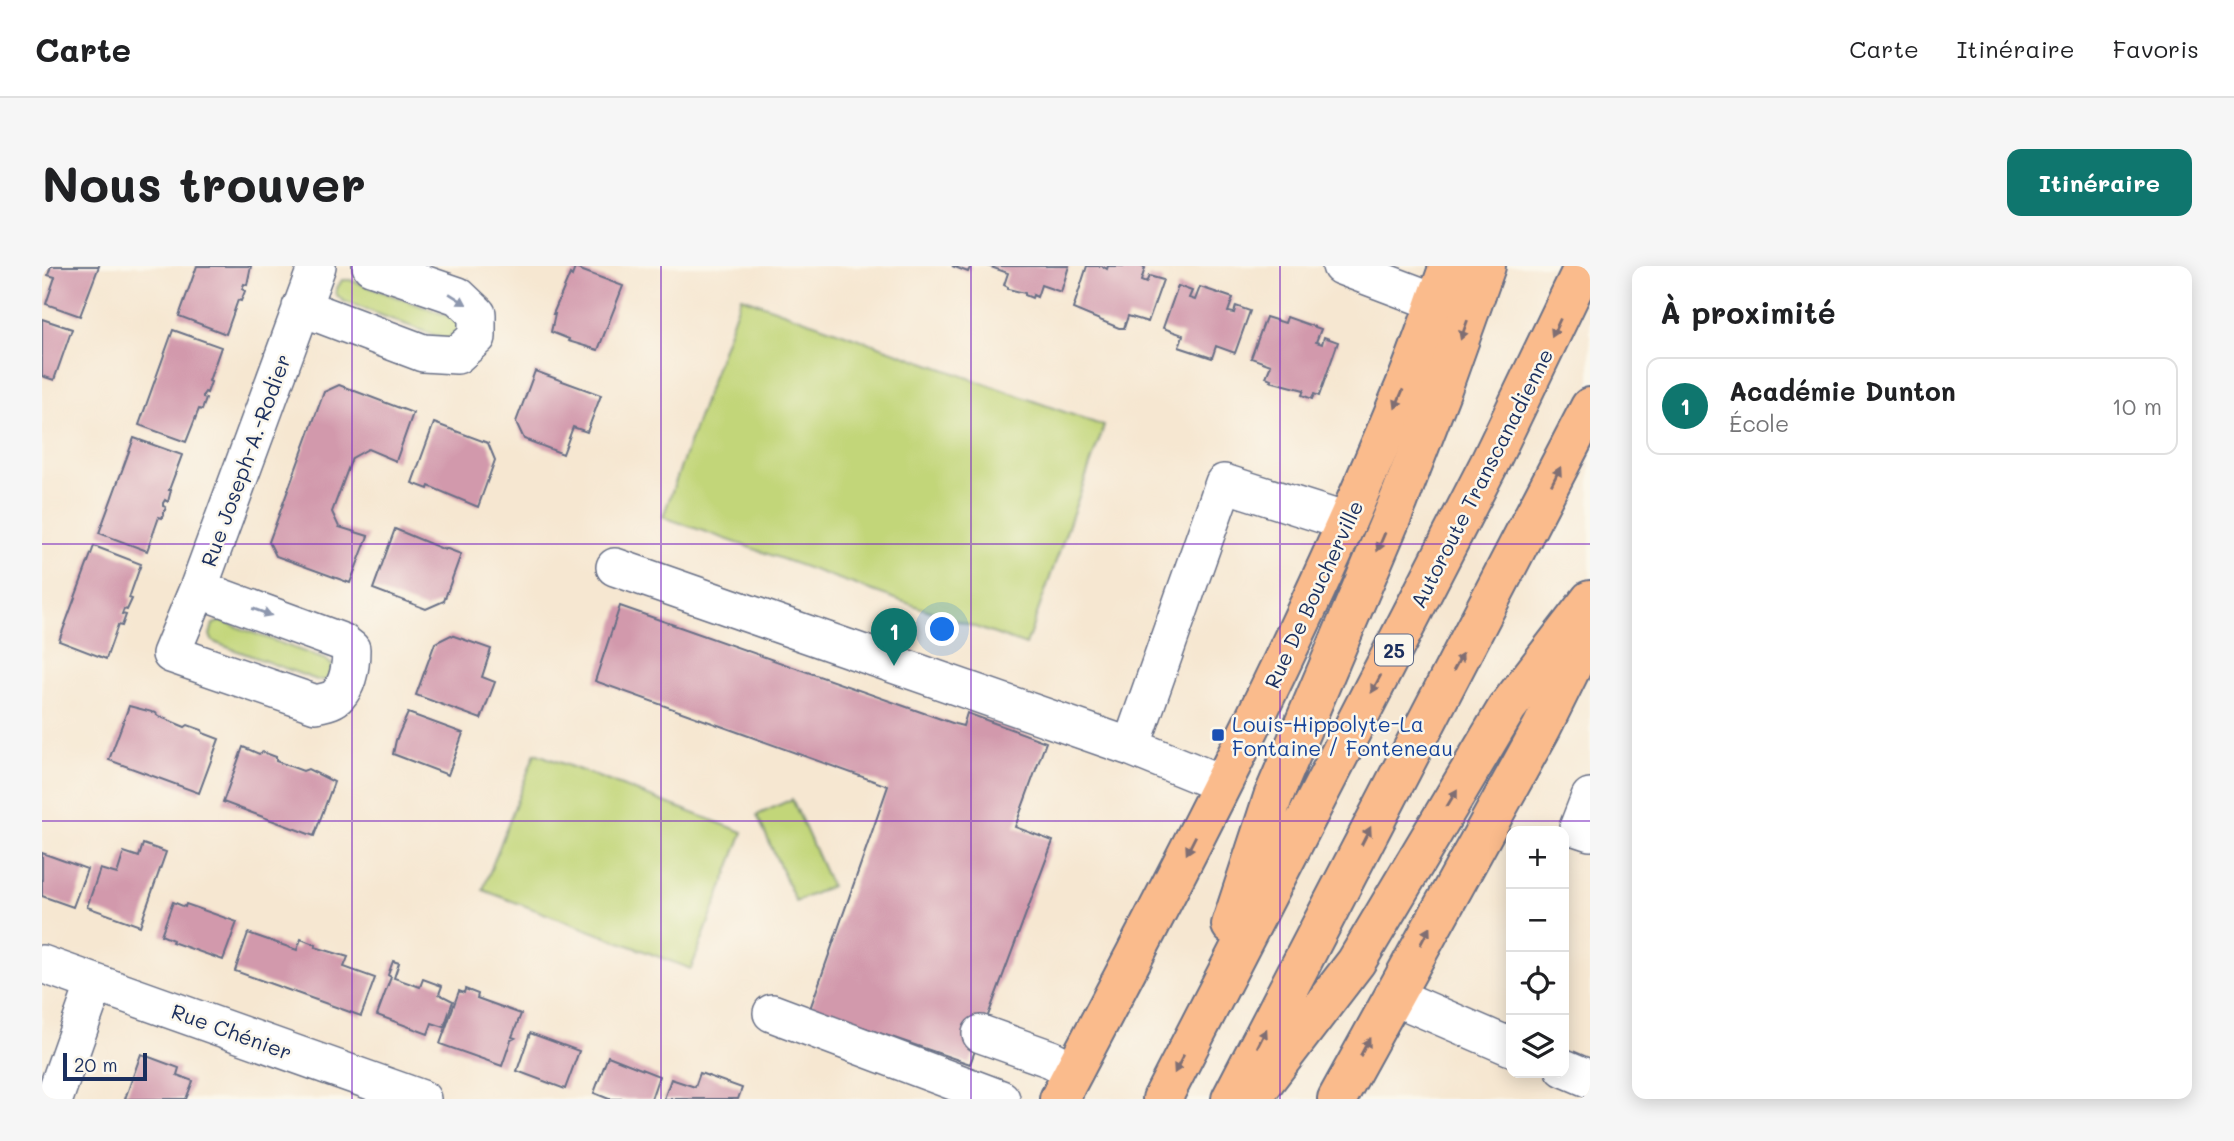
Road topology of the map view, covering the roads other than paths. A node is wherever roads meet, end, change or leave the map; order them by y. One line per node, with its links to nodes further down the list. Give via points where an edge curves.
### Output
1 (317, 266): 8 (street, Rue Joseph-A.-Rodier)
2 (371, 266): 8 (street, one-way to 8, via 458,296 477,314 477,337 457,355 423,353)
3 (1341, 266): 7 (street)
4 (1449, 266): 7 (main road, Rue De Boucherville)
5 (1486, 266): 23 (main road, one-way to 23, via 1399,500 1273,797)
6 (1584, 266): 23 (main road, Autoroute Transcanadienne / 25, one-way to 23, via 1489,464)
7 (1436, 302): 10 (main road, Rue De Boucherville, one-way to 10)
8 (301, 307): 12 (street, Rue Joseph-A.-Rodier)
9 (1590, 407): 34 (main road, one-way to 9)
10 (1347, 522): 15 (street, via 1224,483); 16 (main road, Rue De Boucherville)
11 (615, 567): 15 (street)
12 (198, 589): 12 (street, Rue Joseph-A.-Rodier, one-way to 12, via 342,642 351,649 351,668 339,695 316,704 171,654)
13 (1590, 600): 35 (main road, one-way to 13, via 1356,962 1507,708)
14 (1590, 630): 21 (main road, one-way to 14, via 1542,727)
15 (1131, 747): 16 (street)
16 (1222, 784): 28 (main road, Rue De Boucherville, one-way to 28)
17 (1590, 797): 18 (street, via 1578,828)
18 (1590, 832)
19 (42, 964): 20 (street, Rue Chénier)
20 (95, 983): 29 (street, Rue Chénier); 30 (street)
21 (1393, 996): 25 (street); 36 (main road, one-way to 21)
22 (772, 1013): 32 (street)
23 (1197, 1030): 33 (main road, Autoroute Transcanadienne / 25, one-way to 33)
24 (981, 1034): 28 (street, via 1051,1059)
25 (1506, 1045)
26 (1569, 1071): 27 (street)
27 (1590, 1079)
28 (1067, 1085)
29 (368, 1090): 31 (street, Rue Chénier)
30 (54, 1099)
31 (422, 1099)
32 (1001, 1099)
33 (1162, 1099)
34 (1231, 1099)
35 (1251, 1099)
36 (1337, 1099)

